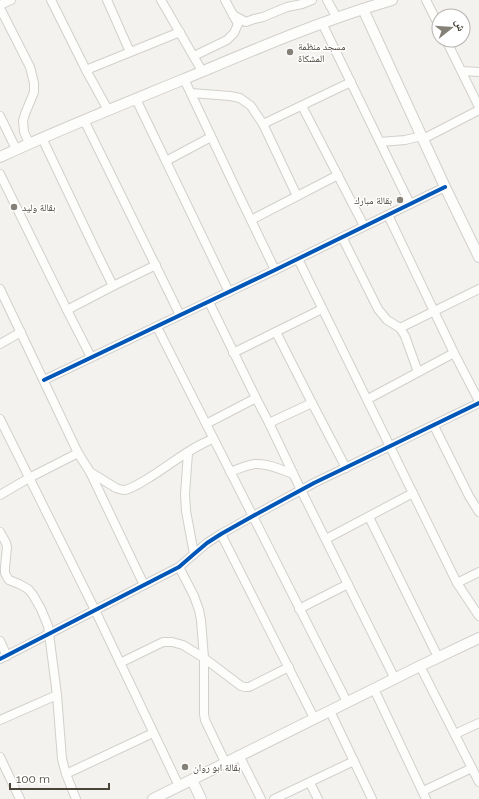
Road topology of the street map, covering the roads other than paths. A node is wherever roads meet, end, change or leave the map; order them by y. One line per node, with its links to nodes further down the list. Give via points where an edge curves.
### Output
1 (11, 0): 10 (street)
2 (51, 0): 20 (street)
3 (108, 0): 18 (street)
4 (161, 0): 16 (street)
5 (225, 0): 13 (street)
6 (312, 0): 13 (street, via 246,22)
7 (327, 0): 14 (street)
8 (392, 0): 11 (street)
9 (426, 0): 12 (street)
10 (0, 6): 39 (street, via 26,58 34,83 34,92 24,122 24,132)
11 (363, 9): 14 (street); 36 (street)
12 (431, 10)
13 (233, 15): 19 (street, via 238,24 230,38)
14 (337, 18): 15 (street)
15 (322, 23): 21 (street); 25 (street)
16 (180, 32): 18 (street); 19 (street)
17 (450, 48): 22 (street)
18 (130, 52): 20 (street)
19 (194, 56): 21 (street)
20 (86, 70): 30 (street)
21 (202, 71): 24 (street)
22 (462, 71): 23 (street); 29 (street)
23 (479, 72)
24 (184, 79): 26 (street); 27 (street)
25 (351, 82): 28 (street); 38 (street)
26 (191, 93): 34 (street, via 240,98 251,106); 35 (street)
27 (136, 98): 30 (street); 42 (street)
28 (302, 106): 34 (street); 44 (street)
29 (479, 107)
30 (108, 110): 33 (street)
31 (479, 110): 36 (street)
32 (0, 116): 40 (street)
33 (84, 120): 37 (street); 54 (street)
34 (263, 124): 46 (street)
35 (211, 137): 42 (street); 49 (street)
36 (422, 137): 38 (street); 45 (street)
37 (42, 138): 39 (street); 56 (street)
38 (380, 142): 47 (street)
39 (29, 144): 40 (street)
40 (16, 149): 41 (street)
41 (0, 157)
42 (166, 160): 59 (street)
43 (0, 174): 62 (street)
44 (338, 175): 46 (street); 50 (street)
45 (445, 187): 47 (street); 52 (street)
46 (298, 196): 49 (street)
47 (410, 204): 48 (street)
48 (388, 215): 50 (street); 63 (street)
49 (251, 220): 55 (street)
50 (364, 226): 51 (street)
51 (342, 237): 53 (street); 66 (street, via 378,310 387,320)
52 (479, 257)
53 (298, 259): 55 (street); 61 (street)
54 (156, 265): 56 (street); 64 (street)
55 (275, 270): 59 (street)
56 (113, 286): 62 (street)
57 (0, 289): 67 (street)
58 (479, 289): 63 (street)
59 (229, 292): 60 (street)
60 (209, 302): 64 (street); 70 (street)
61 (322, 309): 68 (street); 76 (street)
62 (68, 310): 72 (street)
63 (434, 312): 66 (street); 71 (street)
64 (180, 315): 65 (street)
65 (157, 327): 72 (street); 81 (street)
66 (400, 328): 73 (street)
67 (21, 332): 69 (street); 74 (street)
68 (276, 332): 70 (street); 78 (street)
69 (0, 344)
70 (233, 353): 75 (street)
71 (454, 353): 73 (street); 77 (street)
72 (92, 357): 74 (street)
73 (418, 372): 76 (street)
74 (44, 380): 86 (street)
75 (256, 398): 80 (street); 81 (street)
76 (368, 399): 84 (street)
77 (479, 402): 82 (street)
78 (312, 403): 80 (street); 87 (street)
79 (0, 419): 91 (street)
80 (269, 422): 90 (street)
81 (206, 424): 83 (street)
82 (434, 426): 84 (street); 95 (street)
83 (213, 439): 85 (street); 89 (street)
84 (390, 446): 87 (street); 93 (street)
85 (188, 452): 88 (street, via 162,470 124,490); 101 (street, via 185,494)
86 (78, 453): 88 (street); 91 (street)
87 (346, 468): 92 (street)
88 (90, 472): 107 (street)
89 (230, 472): 90 (street, via 260,464); 96 (street)
90 (293, 474): 92 (street)
91 (29, 478): 94 (street); 109 (street)
92 (301, 490): 96 (street); 100 (street)
93 (413, 493): 97 (street); 105 (street)
94 (0, 495)
95 (479, 512)
96 (253, 516): 99 (street); 108 (street)
97 (369, 517): 100 (street); 114 (street)
98 (0, 532): 104 (street, via 7,547)
99 (221, 534): 101 (street); 119 (street)
100 (326, 539): 106 (street)
101 (194, 554): 102 (street)
102 (179, 567): 107 (street); 116 (street, via 199,610)
103 (479, 572): 105 (street)
104 (3, 577): 111 (street, via 28,589 33,595 45,618)
105 (457, 583): 110 (street)
106 (348, 584): 108 (street); 120 (street)
107 (144, 585): 109 (street)
108 (299, 609): 123 (street)
109 (95, 610): 111 (street); 117 (street)
110 (479, 616)
111 (49, 633): 115 (street); 122 (street)
112 (479, 638): 114 (street)
113 (0, 641): 115 (street)
114 (438, 657): 118 (street)
115 (3, 658)
116 (204, 658): 117 (street, via 183,645 163,642); 119 (street, via 245,687); 133 (street, via 205,720)
117 (120, 663): 128 (street)
118 (420, 666): 120 (street); 129 (street)
119 (289, 668): 125 (street)
120 (395, 679): 121 (street)
121 (374, 689): 123 (street); 140 (street)
122 (57, 695): 126 (street); 135 (street, via 61,751)
123 (347, 702): 124 (street)
124 (330, 711): 125 (street); 132 (street)
125 (314, 718): 130 (street)
126 (0, 720)
127 (479, 723): 129 (street)
128 (153, 733): 135 (street); 139 (street)
129 (455, 734): 134 (street)
130 (239, 755): 133 (street); 145 (street)
131 (0, 757): 141 (street)
132 (354, 761): 138 (street); 148 (street)
133 (225, 762): 136 (street)
134 (472, 768): 137 (street); 140 (street)
135 (66, 774): 142 (street)
136 (192, 780): 139 (street); 144 (street)
137 (479, 782)
138 (310, 783): 146 (street); 147 (street)
139 (179, 786): 143 (street)
140 (424, 795)
141 (20, 799)
142 (76, 799)
143 (152, 799)
144 (201, 799)
145 (261, 799)
146 (274, 799)
147 (318, 799)
148 (372, 799)

